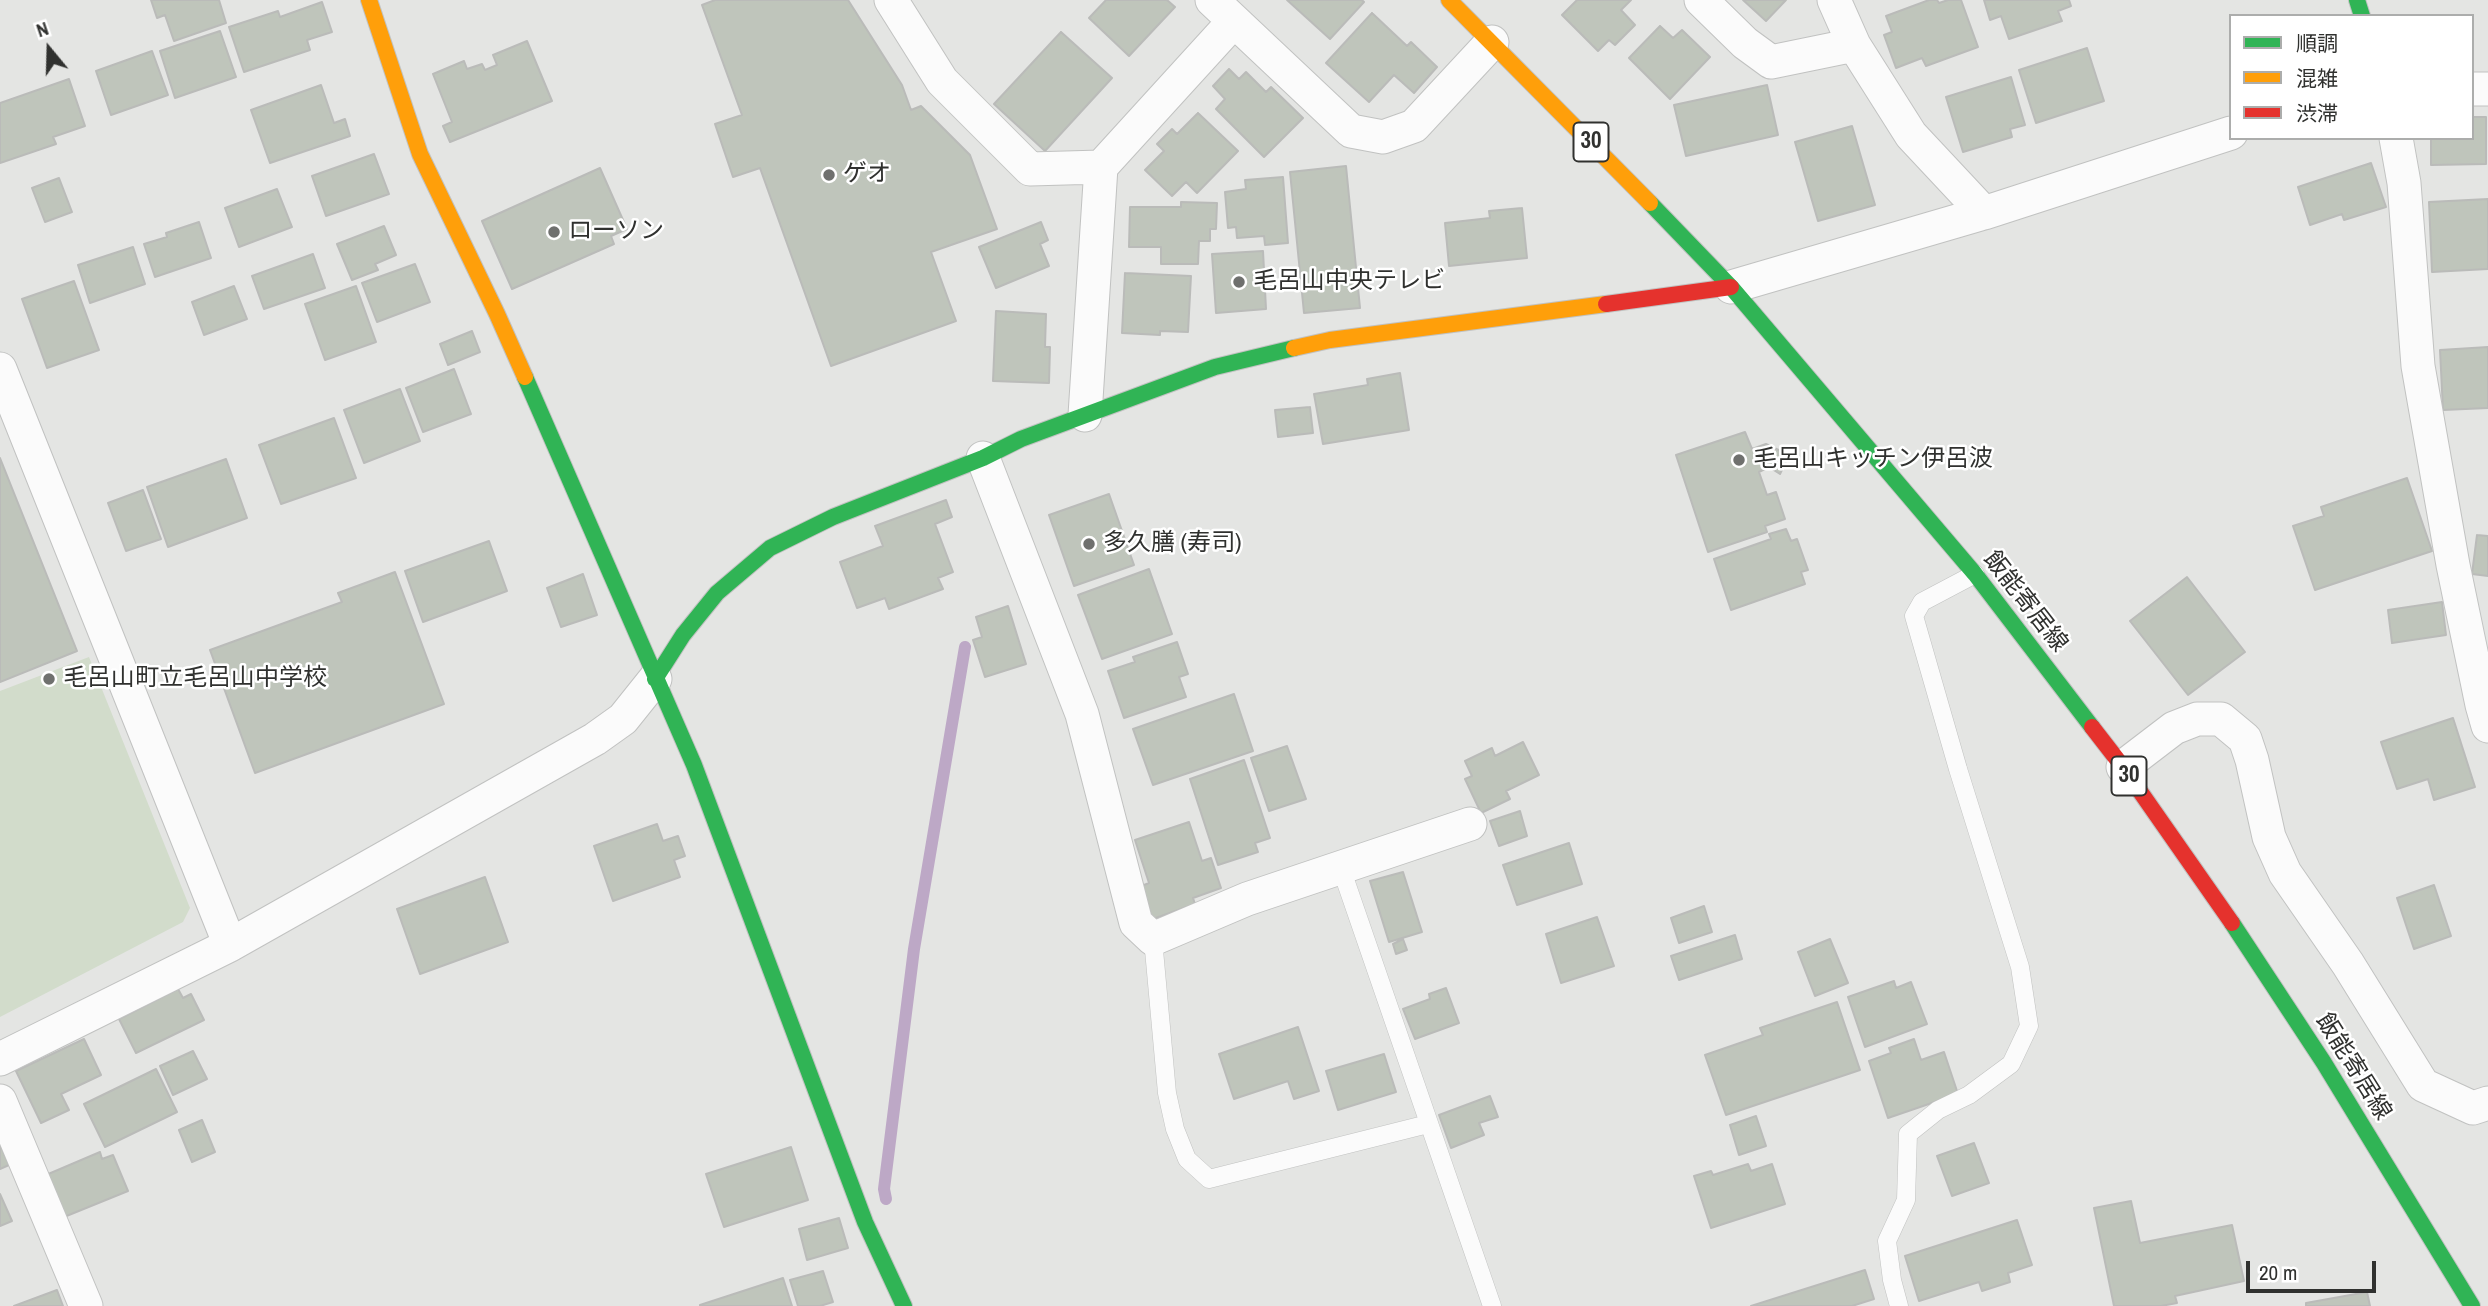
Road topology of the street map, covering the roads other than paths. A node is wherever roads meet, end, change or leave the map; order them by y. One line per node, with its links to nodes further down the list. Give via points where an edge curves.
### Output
1 (369, 0): 18 (street, via 420,154 502,327)
2 (891, 0): 11 (street, via 942,81 1030,169)
3 (1449, 0): 7 (street, 飯能寄居線 / 30)
4 (1701, 0): 8 (street, via 1771,62)
5 (1840, 2): 8 (street)
6 (1223, 10): 7 (street, via 1351,131 1383,137 1413,127); 11 (street)
7 (1492, 42): 13 (street, 飯能寄居線 / 30)
8 (1854, 45): 12 (street, via 1911,135)
9 (2229, 134): 12 (street)
10 (2396, 140): 19 (street, via 2404,183 2418,366 2453,565)
11 (1101, 167): 15 (street)
12 (1984, 213): 13 (street)
13 (1731, 287): 15 (street, via 1329,340 1214,367); 17 (street, 飯能寄居線 / 30)
14 (0, 369): 24 (street)
15 (1084, 415): 16 (street)
16 (983, 458): 18 (street, via 833,517 770,548 716,593); 23 (street, via 1082,714 1136,923)
17 (1975, 574): 20 (street, 飯能寄居線 / 30); 32 (lane, via 1922,602 1914,616 2021,967 2029,1026 2011,1064 1908,1134 1906,1200 1887,1241)
18 (655, 679): 24 (street, via 624,719 595,739); 30 (street, via 694,765 865,1222)
19 (2488, 726)
20 (2123, 767): 27 (street, via 2174,728 2197,719 2221,719 2245,739 2269,837 2286,873 2423,1085 2473,1108); 33 (street, 飯能寄居線 / 30, via 2291,1012)
21 (1470, 824): 22 (street)
22 (1341, 868): 23 (street, via 1247,899); 28 (lane)
23 (1153, 939): 28 (lane, via 1167,1093 1175,1129 1187,1159 1209,1179)
24 (230, 945): 25 (street)
25 (0, 1059)
26 (0, 1101): 29 (street)
27 (2488, 1103)
28 (1428, 1124): 31 (lane)
29 (86, 1306)
30 (904, 1306)
31 (1492, 1306)
32 (1899, 1306)
33 (2472, 1306)

